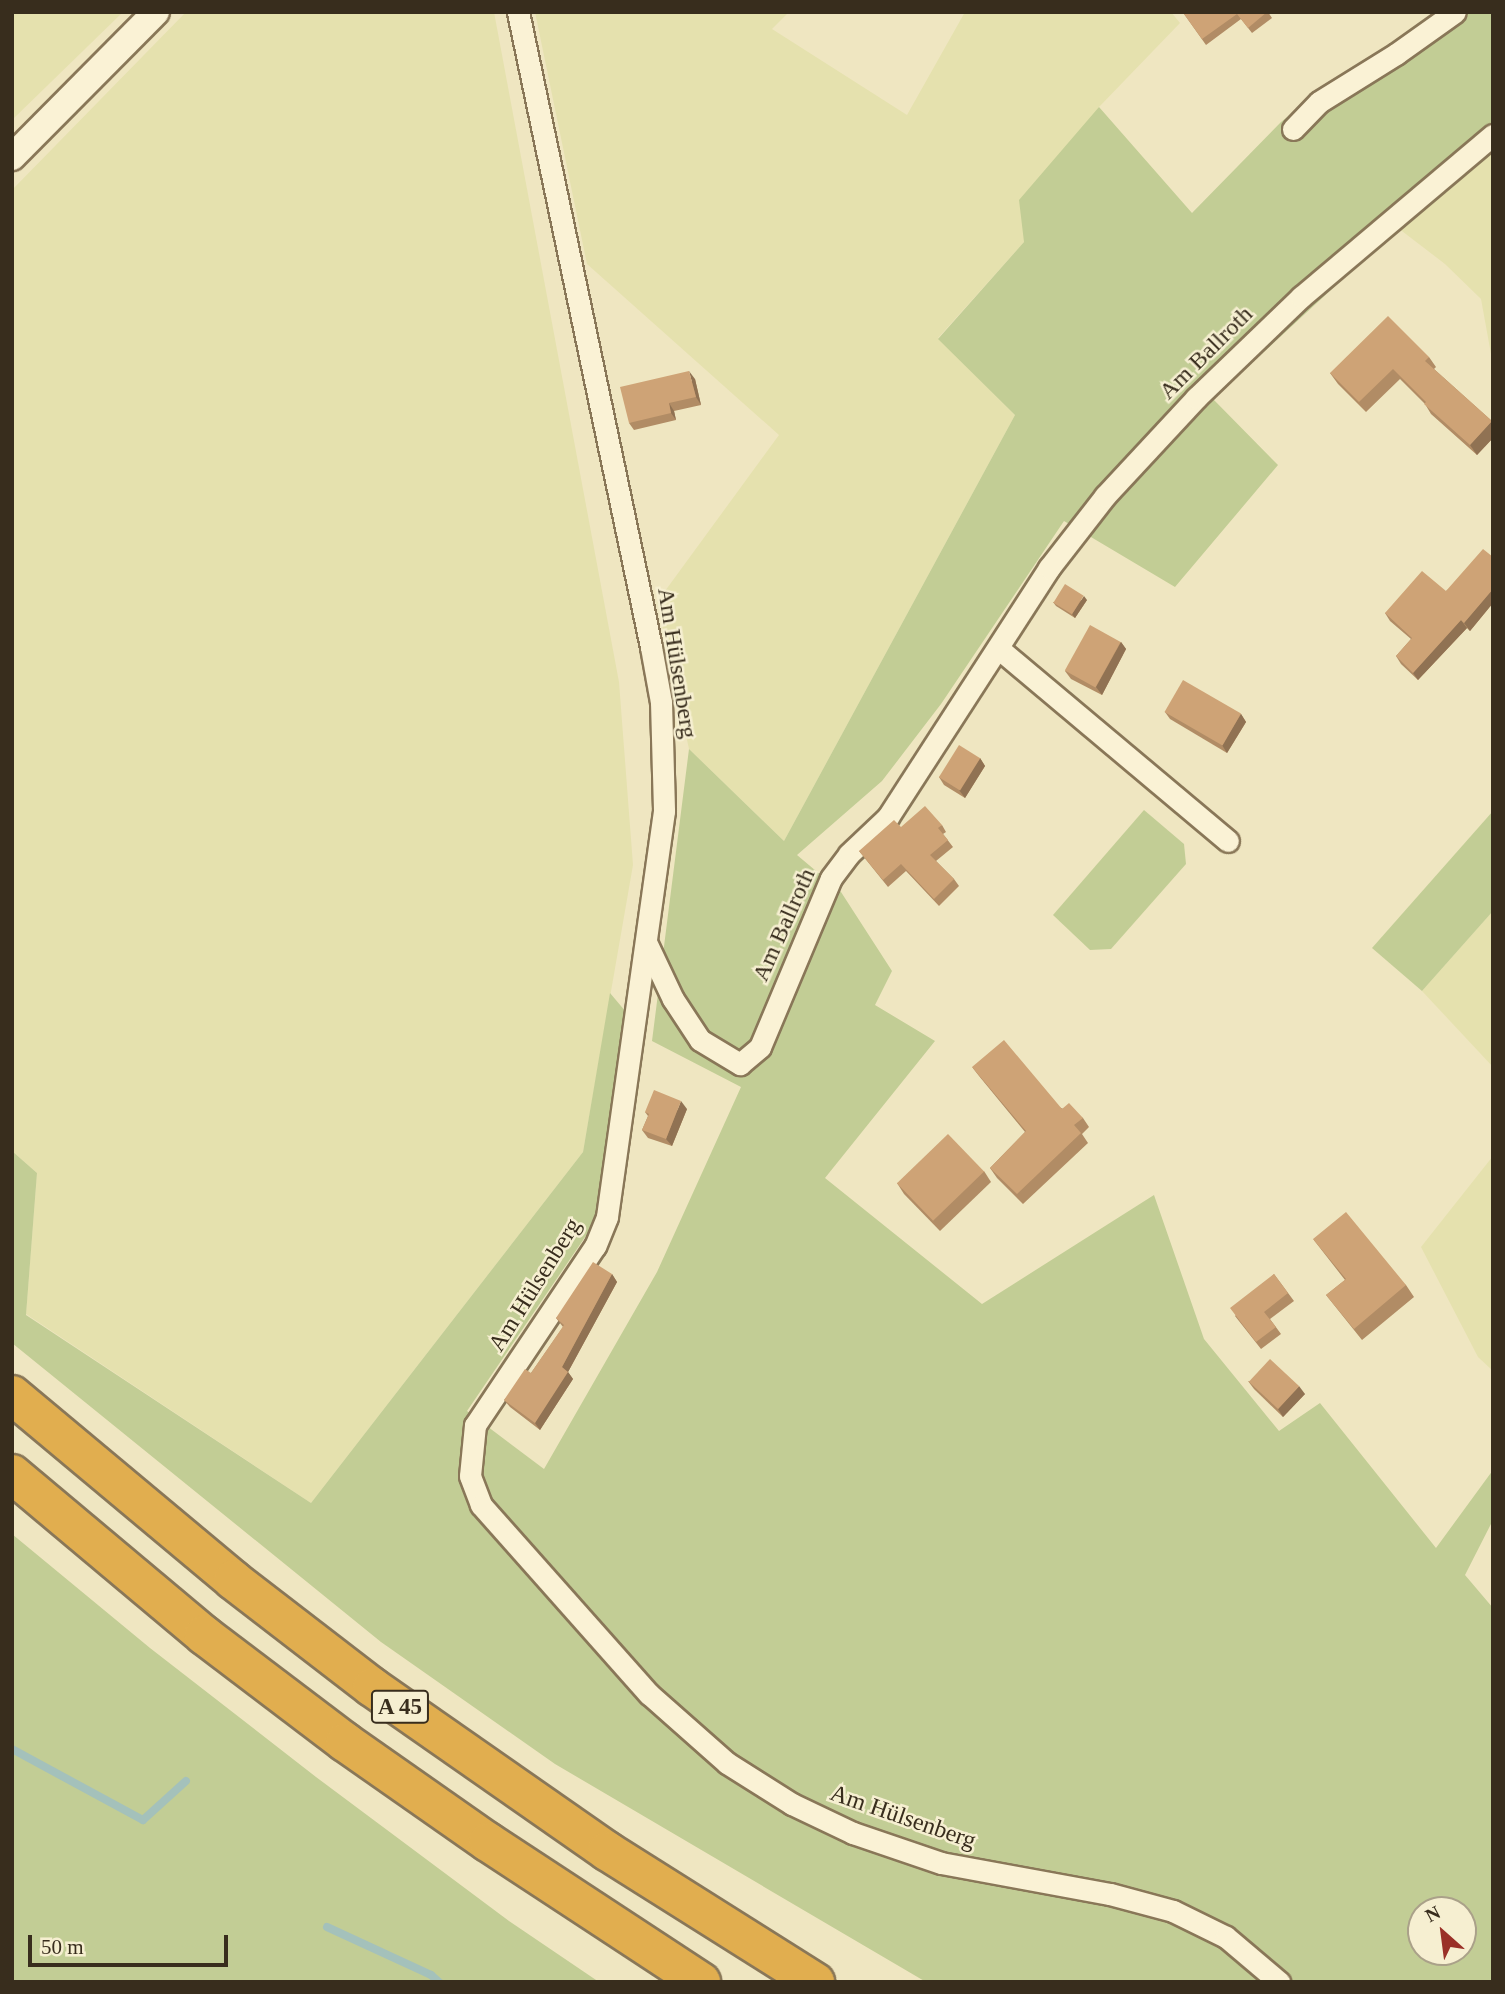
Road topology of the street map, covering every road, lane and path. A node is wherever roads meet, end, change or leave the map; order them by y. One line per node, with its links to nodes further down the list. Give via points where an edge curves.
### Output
1 (156, 12): 6 (street)
2 (518, 12): 9 (street, Am Hülsenberg, via 661,702 664,811)
3 (1455, 12): 4 (street, via 1320,102)
4 (1293, 129)
5 (1493, 135): 7 (street, Am Ballroth, via 1301,297 1196,398 1105,496 1049,568)
6 (12, 158)
7 (998, 648): 8 (street); 9 (street, Am Ballroth, via 888,817 831,878 760,1047 740,1064 700,1041 673,999)
8 (1228, 841)
9 (646, 942): 14 (street, Am Hülsenberg, via 607,1217 596,1246 475,1425 470,1476 481,1505 649,1694 727,1763 792,1804 853,1833 941,1863 1173,1911 1226,1937)
10 (12, 1395): 13 (highway, A 45, via 233,1580 372,1687 607,1851)
11 (12, 1474): 12 (highway, A 45, via 204,1634 345,1742 488,1843)
12 (701, 1982)
13 (815, 1982)
14 (1279, 1982)

